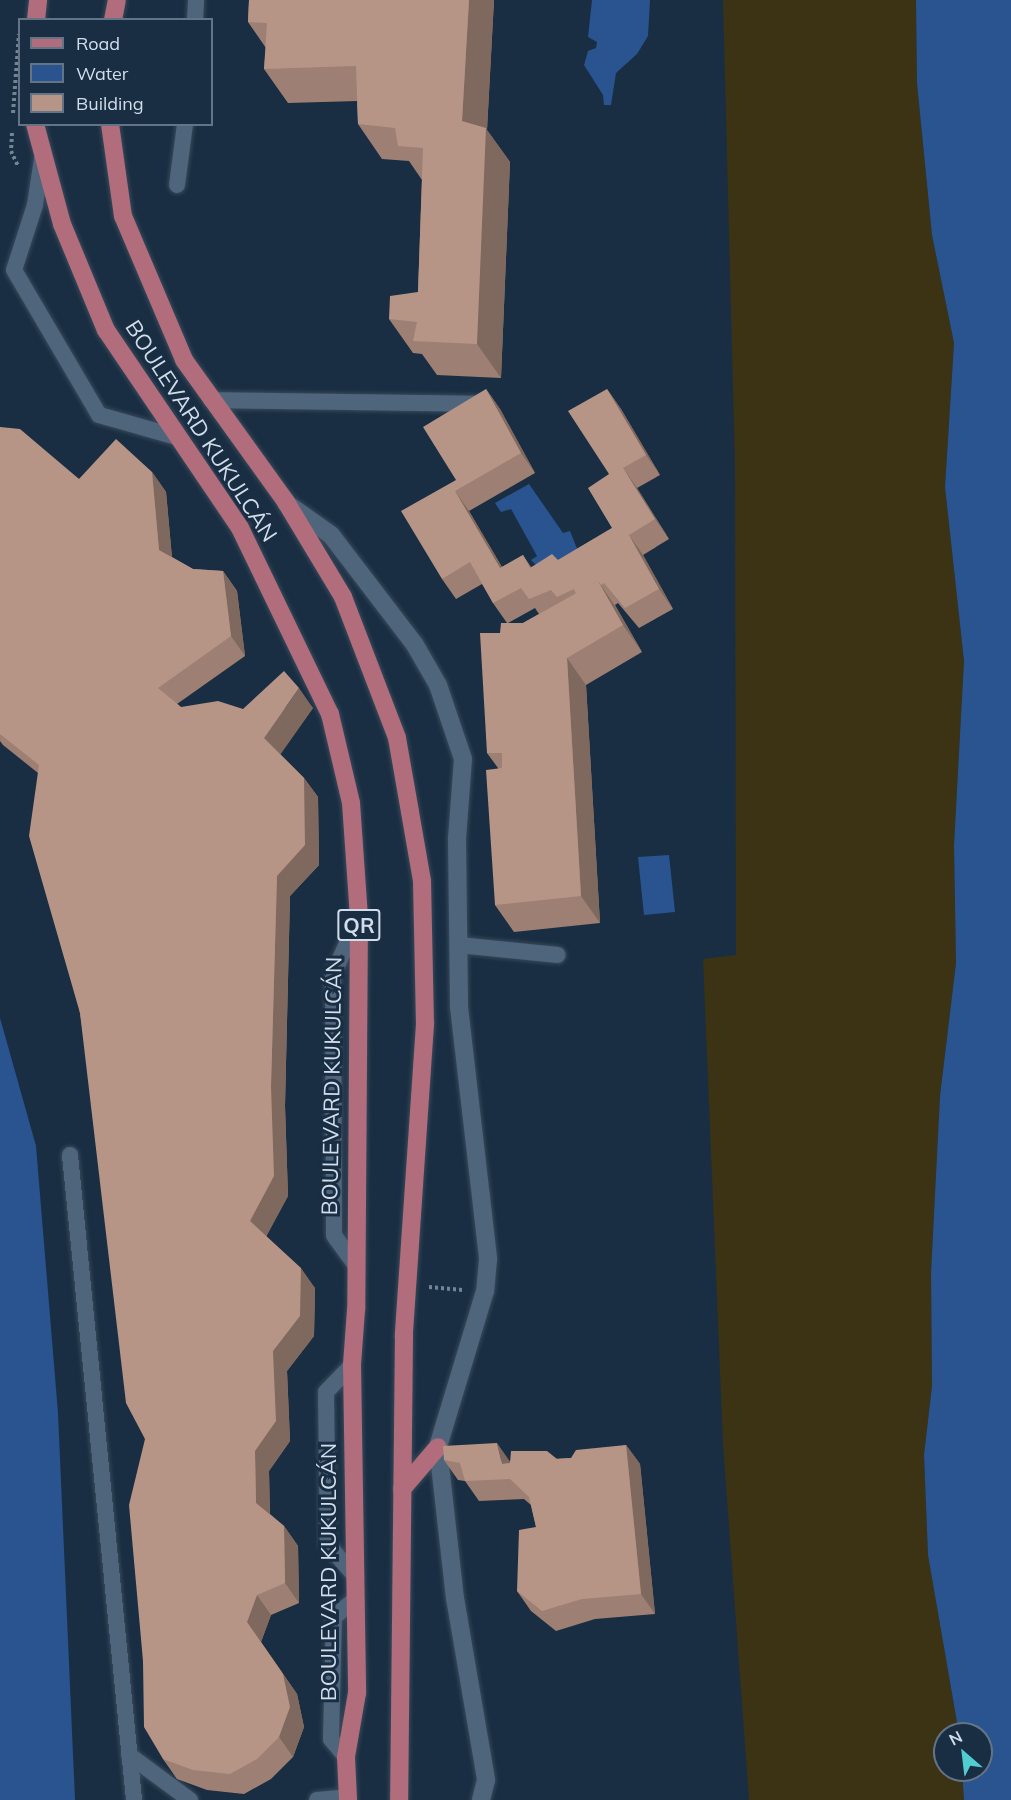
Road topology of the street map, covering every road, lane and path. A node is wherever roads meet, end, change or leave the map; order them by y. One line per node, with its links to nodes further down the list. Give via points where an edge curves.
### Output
1 (38, 0): 4 (main road)
2 (117, 0): 5 (main road)
3 (196, 0): 6 (lane)
4 (36, 18)
5 (113, 18)
6 (195, 18)
7 (18, 50): 8 (path)
8 (13, 116)
9 (35, 126): 13 (main road, BOULEVARD KUKULCÁN / QR)
10 (110, 126): 16 (main road, BOULEVARD KUKULCÁN, via 123,216 184,360)
11 (185, 126): 14 (lane)
12 (12, 128): 15 (path, via 11,151)
13 (42, 159): 15 (lane); 18 (main road, BOULEVARD KUKULCÁN / QR, via 62,224 106,330)
14 (177, 185)
15 (36, 205): 18 (lane, via 14,270 99,416)
16 (211, 400): 17 (lane); 19 (main road, BOULEVARD KUKULCÁN)
17 (490, 404)
18 (177, 436): 20 (main road, BOULEVARD KUKULCÁN / QR, via 240,528 330,714 351,803)
19 (286, 502): 21 (street, via 331,535 415,645 438,685 463,759 457,839); 25 (main road, BOULEVARD KUKULCÁN, via 343,597 397,738 422,880 425,1024)
20 (359, 917): 24 (main road, BOULEVARD KUKULCÁN / QR); 24 (lane, via 333,975 334,1235)
21 (459, 945): 22 (lane); 26 (street, via 459,1007 488,1258)
22 (557, 955)
23 (70, 1155): 32 (lane)
24 (354, 1263): 27 (main road, BOULEVARD KUKULCÁN / QR)
25 (407, 1285): 26 (path); 29 (main road, BOULEVARD KUKULCÁN)
26 (485, 1291): 28 (street)
27 (352, 1365): 30 (main road, BOULEVARD KUKULCÁN / QR); 30 (lane, via 326,1392 328,1545)
28 (438, 1448): 29 (main road); 39 (street, via 454,1598 486,1779)
29 (402, 1489): 38 (main road, BOULEVARD KUKULCÁN)
30 (356, 1577): 31 (main road, BOULEVARD KUKULCÁN / QR)
31 (354, 1600): 33 (main road, BOULEVARD KUKULCÁN / QR, via 357,1693); 33 (lane, via 333,1617 331,1739)
32 (129, 1755): 35 (lane); 36 (lane)
33 (346, 1756): 34 (main road, BOULEVARD KUKULCÁN / QR)
34 (343, 1797): 37 (lane)
35 (134, 1800)
36 (190, 1800)
37 (317, 1800)
38 (399, 1800)
39 (481, 1800)

